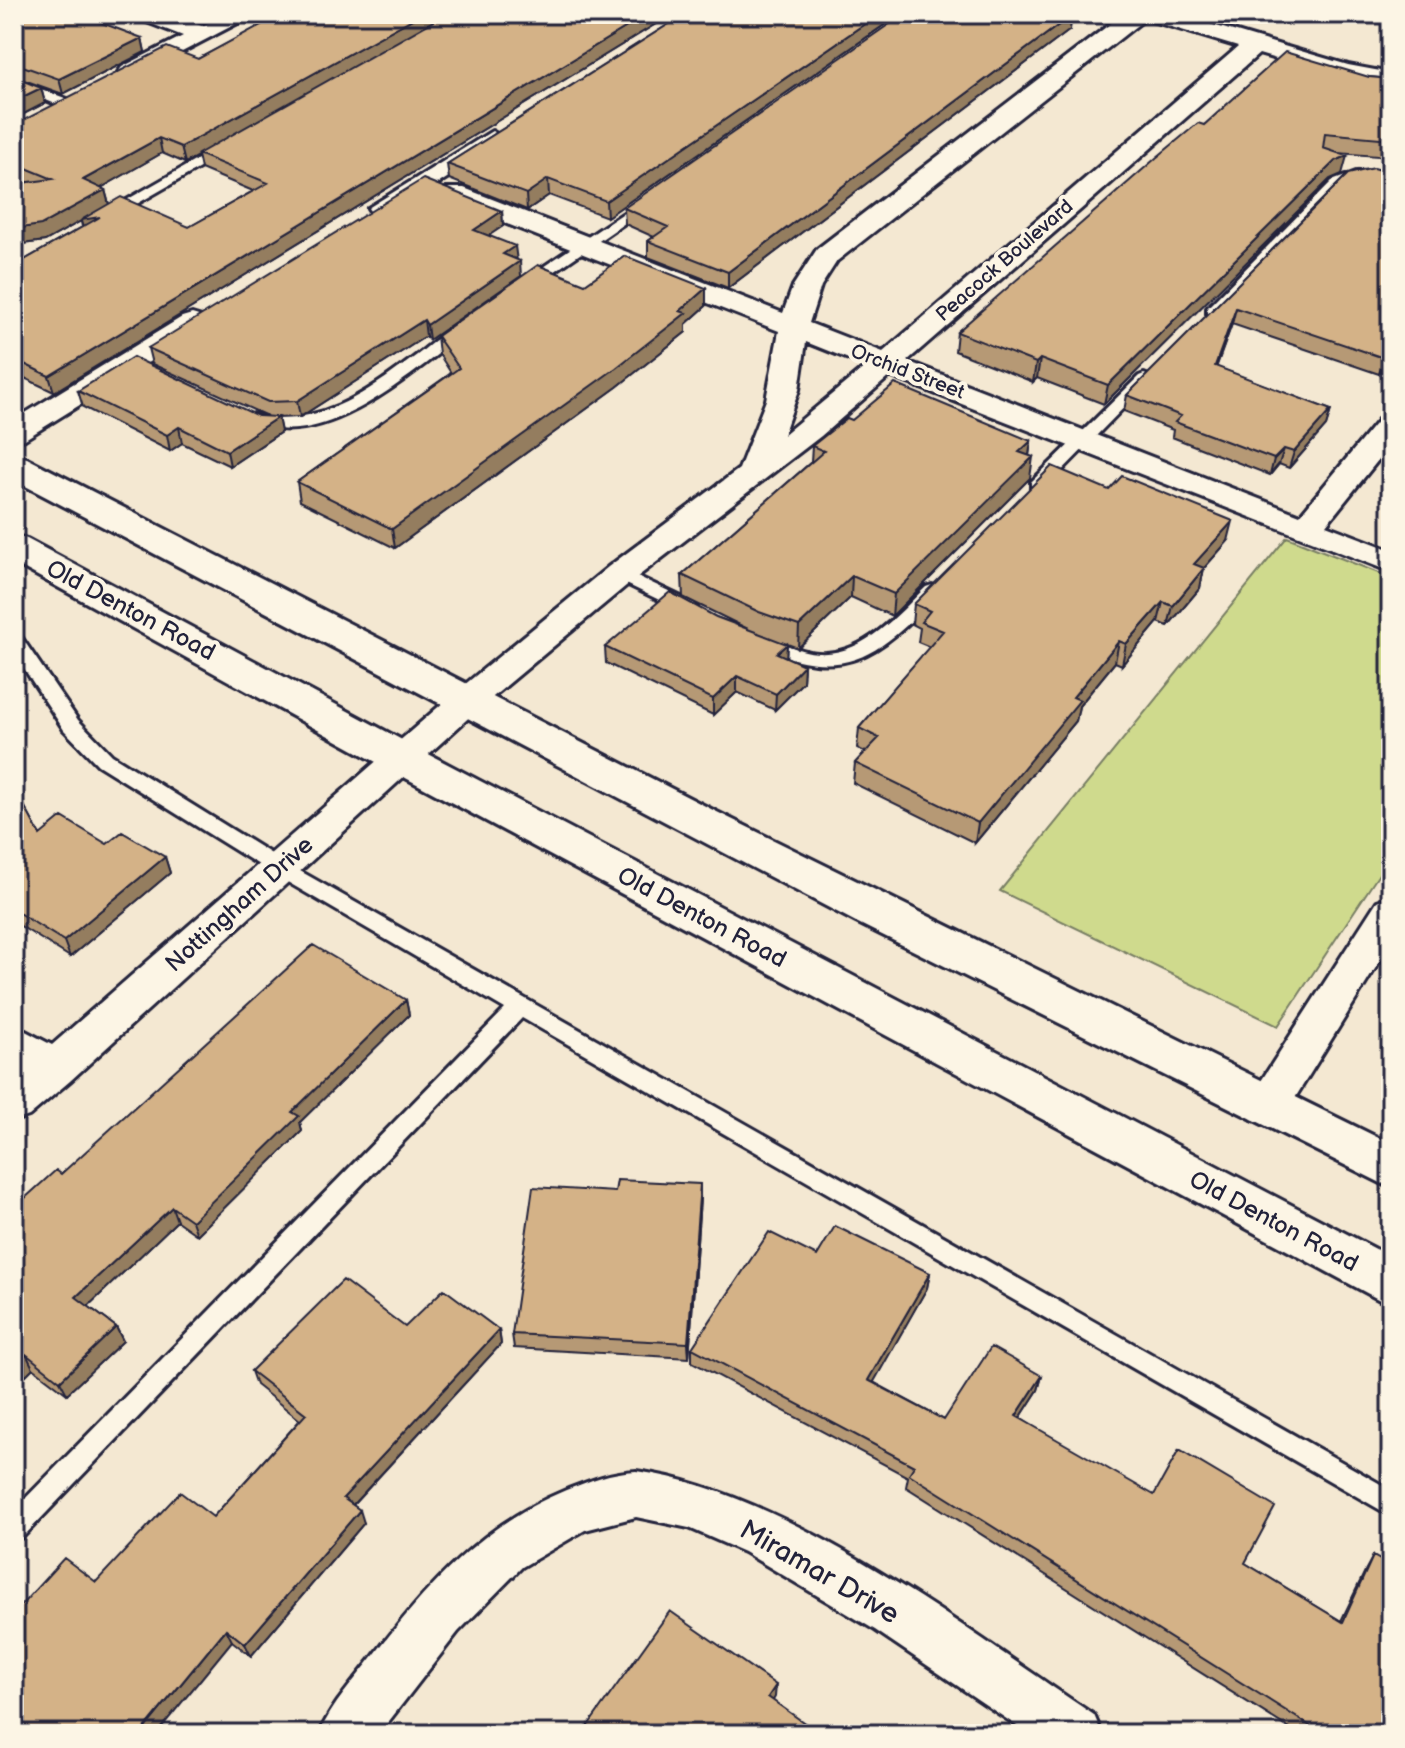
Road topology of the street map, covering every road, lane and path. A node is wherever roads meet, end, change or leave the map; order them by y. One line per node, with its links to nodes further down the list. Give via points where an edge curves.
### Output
1 (147, 14): 5 (street)
2 (244, 14): 5 (street)
3 (1137, 14): 23 (street, via 827,255 801,294)
4 (1152, 14): 6 (street)
5 (203, 35): 8 (street)
6 (1254, 46): 7 (street); 26 (street, Peacock Boulevard)
7 (1391, 80)
8 (112, 81)
9 (14, 83): 10 (lane)
10 (77, 99): 11 (street)
11 (44, 117)
12 (518, 123): 15 (street)
13 (234, 144): 17 (lane)
14 (1391, 175): 24 (lane, via 1356,176 1337,184)
15 (424, 182): 18 (street); 19 (street, Orchid Street)
16 (662, 191): 19 (lane)
17 (96, 221)
18 (357, 223)
19 (584, 245): 20 (lane); 23 (street, Orchid Street)
20 (515, 293)
21 (209, 313): 29 (street, via 136,365)
22 (477, 319): 27 (lane, via 337,415 300,425 268,426)
23 (792, 326): 26 (street, Orchid Street); 32 (street, via 783,393)
24 (1194, 329)
25 (1160, 362): 30 (lane)
26 (885, 363): 30 (street, Orchid Street); 32 (street, Peacock Boulevard)
27 (240, 413)
28 (1391, 424): 34 (street)
29 (14, 433)
30 (1083, 440): 33 (lane); 34 (street, Orchid Street)
31 (14, 466): 42 (main road)
32 (753, 472): 37 (street, Peacock Boulevard)
33 (1022, 501)
34 (1305, 529): 36 (street, Orchid Street)
35 (14, 547): 43 (main road, Old Denton Road)
36 (1391, 562)
37 (620, 574): 39 (lane); 42 (street, Peacock Boulevard)
38 (944, 579): 40 (lane, via 888,634 859,654 829,662 787,654)
39 (703, 614)
40 (745, 634)
41 (14, 639): 44 (lane, via 71,725 105,760)
42 (464, 703): 43 (street, Nottingham Drive); 50 (main road, via 1041,998)
43 (402, 758): 44 (street, Nottingham Drive); 52 (main road, Old Denton Road)
44 (279, 868): 46 (lane); 48 (street, Nottingham Drive)
45 (1385, 932): 50 (street)
46 (520, 1007): 53 (lane); 54 (lane)
47 (14, 1041): 48 (street)
48 (55, 1069): 49 (street, Nottingham Drive)
49 (14, 1104)
50 (1267, 1107): 51 (main road)
51 (1391, 1167)
52 (1391, 1283)
53 (1391, 1504)
54 (14, 1528)
55 (346, 1734): 56 (street, Miramar Drive, via 447,1604 506,1547 588,1503 634,1493 695,1506 751,1527 877,1601)
56 (1075, 1734)

